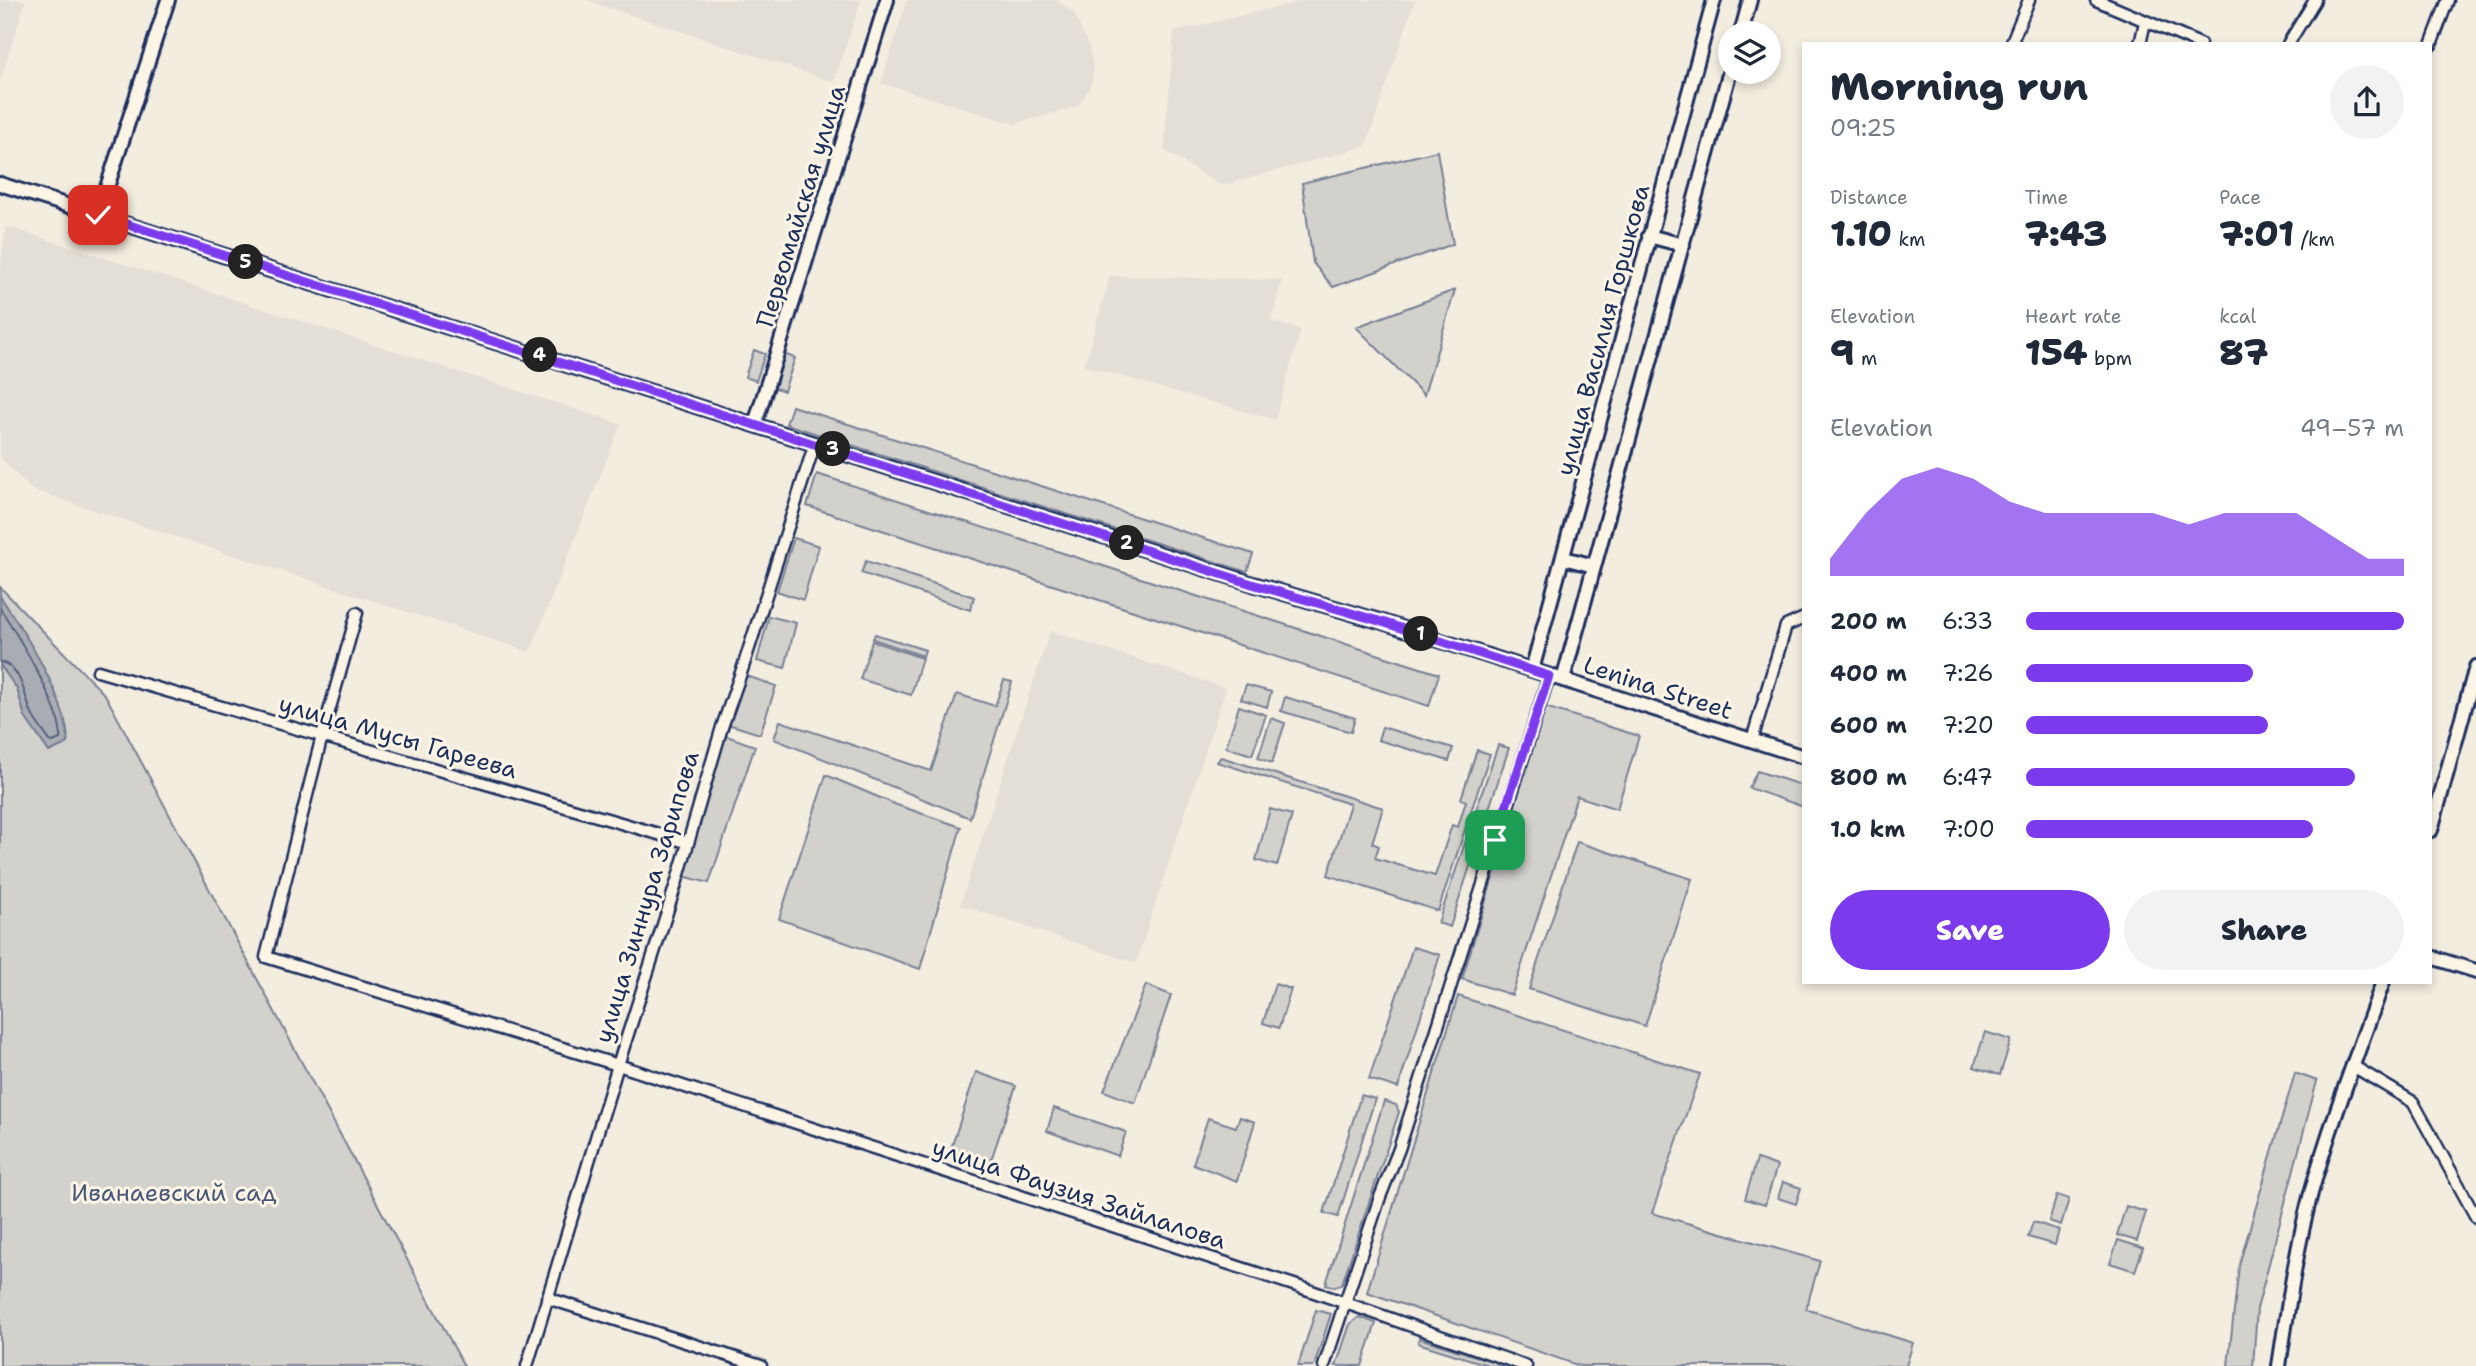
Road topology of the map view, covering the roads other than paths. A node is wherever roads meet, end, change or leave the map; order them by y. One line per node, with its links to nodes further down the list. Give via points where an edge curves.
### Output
1 (168, 0): 18 (main road)
2 (887, 0): 21 (main road, Первомайская улица)
3 (1714, 0): 19 (main road, улица Василия Горшкова)
4 (1750, 0): 9 (main road)
5 (2029, 0): 11 (street)
6 (2096, 0): 10 (street)
7 (2315, 0): 14 (street)
8 (2448, 0): 15 (street)
9 (1744, 21)
10 (2145, 22): 12 (street); 13 (street)
11 (2012, 42)
12 (2140, 42)
13 (2195, 42)
14 (2289, 42)
15 (2432, 42)
16 (1726, 84): 20 (main road)
17 (0, 184): 18 (main road, Lenina Street)
18 (98, 215): 21 (main road, Lenina Street)
19 (1649, 236): 20 (main road); 23 (main road, улица Василия Горшкова)
20 (1683, 245): 24 (main road)
21 (755, 424): 22 (main road, Lenina Street)
22 (815, 443): 28 (main road, Lenina Street); 36 (street, улица Зиннура Зарипова)
23 (1564, 558): 24 (main road); 28 (main road, улица Василия Горшкова)
24 (1594, 566): 31 (main road)
25 (356, 613): 32 (street)
26 (1802, 619): 33 (street, via 1786,626)
27 (2476, 667): 35 (main road)
28 (1532, 670): 30 (main road, Lenina Street)
29 (98, 671): 32 (street, улица Мусы Гареева)
30 (1549, 676): 31 (main road, Lenina Street); 44 (street)
31 (1563, 680): 33 (main road, Lenina Street)
32 (322, 736): 36 (street, улица Мусы Гареева); 40 (street, улица Фаузия Зайлалова, via 265,957)
33 (1752, 740): 34 (main road, Lenina Street)
34 (1802, 756)
35 (2432, 826)
36 (686, 842): 40 (street, улица Зиннура Зарипова)
37 (2432, 957): 38 (main road)
38 (2476, 971)
39 (2382, 984): 41 (main road)
40 (618, 1065): 43 (street, улица Зиннура Зарипова); 44 (street, улица Фаузия Зайлалова)
41 (2353, 1066): 42 (street, via 2413,1102); 50 (main road, via 2311,1195)
42 (2476, 1217)
43 (547, 1298): 45 (street); 46 (street, улица Зиннура Зарипова)
44 (1345, 1304): 48 (street); 49 (street, улица Фаузия Зайлалова)
45 (731, 1362): 47 (street)
46 (527, 1366)
47 (761, 1366)
48 (1324, 1366)
49 (1526, 1366)
50 (2280, 1366)

